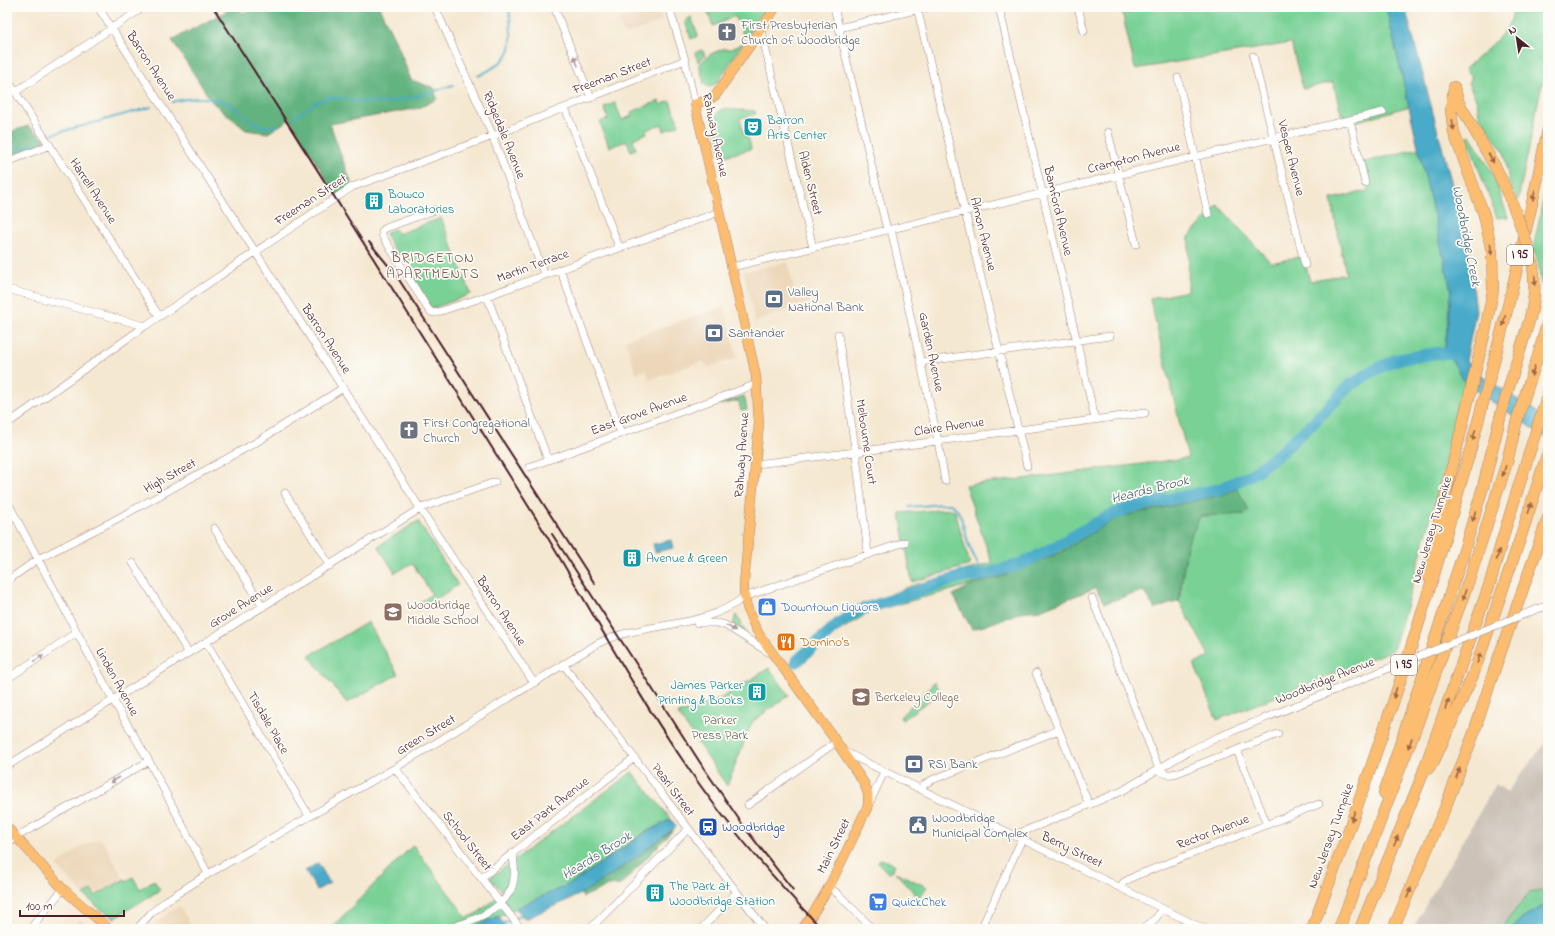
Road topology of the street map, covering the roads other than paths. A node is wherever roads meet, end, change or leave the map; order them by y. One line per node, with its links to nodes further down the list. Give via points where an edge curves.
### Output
1 (98, 7): 13 (street, Barron Avenue)
2 (144, 7): 13 (street)
3 (435, 7): 28 (street, Ridgedale Avenue)
4 (554, 7): 21 (street, one-way to 4)
5 (669, 7): 17 (street, Rahway Avenue)
6 (776, 7): 14 (main road)
7 (834, 7): 12 (street, Garden Avenue)
8 (928, 7): 11 (street)
9 (999, 7): 35 (street, Bamford Avenue)
10 (1078, 7): 15 (street)
11 (918, 8): 12 (street); 38 (street, Almon Avenue)
12 (839, 28): 40 (street, Garden Avenue)
13 (112, 29): 20 (street); 44 (street, Barron Avenue)
14 (760, 30): 22 (main road, via 716,95); 43 (street, Alden Street)
15 (1084, 31)
16 (1253, 56): 29 (street, Vesper Avenue)
17 (685, 60): 21 (street, Freeman Street); 22 (street, Rahway Avenue)
18 (1178, 78): 31 (street)
19 (7, 79): 20 (street, Harrell Avenue)
20 (15, 92): 30 (street, Harrell Avenue)
21 (591, 98): 23 (street, Freeman Street)
22 (695, 104): 37 (main road, Rahway Avenue)
23 (565, 108): 28 (street, Freeman Street); 42 (street)
24 (1383, 112): 25 (street, Crampton Avenue)
25 (1350, 120): 29 (street, Crampton Avenue); 34 (street)
26 (1548, 129): 94 (highway, New Jersey Turnpike / I 95, one-way to 94, via 1489,380)
27 (1108, 132): 33 (street)
28 (492, 136): 44 (street, Freeman Street, via 352,187); 48 (street, Ridgedale Avenue)
29 (1274, 137): 31 (street, Crampton Avenue); 45 (street, Vesper Avenue)
30 (50, 145): 32 (street); 51 (street, Harrell Avenue)
31 (1196, 156): 33 (street, Crampton Avenue); 39 (street)
32 (7, 162)
33 (1118, 175): 35 (street, Crampton Avenue); 41 (street)
34 (1365, 183)
35 (1041, 193): 38 (street, Crampton Avenue); 56 (street, Bamford Avenue)
36 (435, 210): 50 (street, Martin Terrace, via 386,228 382,231 384,240 431,312 440,312)
37 (719, 212): 42 (street, Martin Terrace); 46 (main road, Rahway Avenue)
38 (965, 212): 40 (street, Crampton Avenue); 57 (street, Almon Avenue)
39 (1208, 214)
40 (889, 230): 43 (street, Crampton Avenue); 58 (street, Garden Avenue)
41 (1136, 244)
42 (619, 247): 47 (street, Martin Terrace)
43 (813, 248): 46 (street, Crampton Avenue)
44 (255, 251): 51 (street, Freeman Street); 60 (street, Barron Avenue)
45 (1305, 265)
46 (732, 267): 59 (main road, Rahway Avenue)
47 (560, 268): 48 (street, Martin Terrace); 66 (street)
48 (544, 274): 50 (street, Martin Terrace)
49 (7, 289): 53 (street)
50 (487, 296): 70 (street)
51 (159, 316): 53 (street, Freeman Street)
52 (1548, 320): 134 (highway, I 95, one-way to 134, via 1517,420 1507,462 1443,654)
53 (145, 326): 64 (street, Freeman Street)
54 (838, 334): 68 (street, Melbourne Court)
55 (1110, 336): 56 (street)
56 (1076, 340): 57 (street); 63 (street, Bamford Avenue)
57 (999, 351): 58 (street); 65 (street, Almon Avenue)
58 (920, 362): 67 (street, Garden Avenue)
59 (757, 384): 66 (street, East Grove Avenue); 71 (main road, Rahway Avenue, via 759,424)
60 (343, 388): 78 (street, Barron Avenue); 83 (street, High Street, via 255,443)
61 (1548, 393): 113 (highway, one-way to 61, via 1490,584)
62 (1145, 413): 63 (street, Claire Avenue)
63 (1095, 419): 65 (street, Claire Avenue)
64 (7, 424)
65 (1018, 430): 67 (street, Claire Avenue); 72 (street, Almon Avenue)
66 (621, 433): 70 (street, East Grove Avenue)
67 (938, 441): 68 (street, Claire Avenue); 74 (street, Garden Avenue)
68 (856, 452): 71 (street, Claire Avenue); 82 (street, Melbourne Court)
69 (1548, 452): 113 (highway, one-way to 69, via 1434,761 1473,675)
70 (548, 460): 73 (street, East Grove Avenue)
71 (756, 464): 87 (main road, Rahway Avenue)
72 (1027, 466)
73 (529, 467)
74 (945, 481)
75 (495, 482): 78 (street, Grove Avenue)
76 (285, 493): 85 (street)
77 (7, 500): 83 (street, Linden Avenue)
78 (421, 508): 85 (street, Grove Avenue); 100 (street, Barron Avenue)
79 (1548, 518): 152 (highway, one-way to 79, via 1474,734)
80 (214, 528): 90 (street)
81 (905, 542): 82 (street, Green Street)
82 (868, 554): 87 (street, Green Street)
83 (38, 559): 86 (street, High Street); 92 (street, Linden Avenue)
84 (133, 563): 95 (street)
85 (330, 566): 90 (street, Grove Avenue)
86 (7, 581)
87 (744, 597): 91 (street, Green Street, via 717,614); 96 (main road, Rahway Avenue, via 754,625)
88 (1092, 598): 111 (street)
89 (1548, 606): 111 (street, Woodbridge Avenue, bridge, via 1218,737)
90 (263, 607): 93 (street, Grove Avenue)
91 (679, 623): 96 (street, one-way to 96, via 712,622 725,625); 97 (street, Green Street, via 618,635)
92 (77, 632): 99 (street, one-way to 92); 101 (street, Linden Avenue)
93 (206, 642): 95 (street, Grove Avenue); 119 (street, Tisdale Place)
94 (1412, 643): 134 (highway, one-way to 134, bridge, via 1491,303 1492,252 1484,215 1454,133 1454,86 1459,103 1497,170 1512,203 1533,265 1535,296 1464,551); 149 (highway, New Jersey Turnpike / I 95, one-way to 149)
95 (188, 652): 101 (street, Grove Avenue)
96 (773, 655): 104 (main road, Rahway Avenue)
97 (563, 664): 100 (street, Green Street); 107 (street, Pearl Street)
98 (1036, 673): 102 (street)
99 (7, 679)
100 (534, 683): 110 (street, Green Street)
101 (113, 700): 108 (street, Linden Avenue); 109 (street, Grove Avenue)
102 (1059, 730): 114 (street, via 932,780); 117 (street)
103 (1278, 734): 105 (street)
104 (836, 742): 106 (main road, Rahway Avenue); 116 (street)
105 (1237, 750): 111 (street, via 1174,774 1164,774); 120 (street)
106 (842, 751): 112 (street, Berry Street); 118 (main road, Rahway Avenue, via 865,787 869,798)
107 (634, 758): 122 (street, Pearl Street); 126 (street, East Park Avenue)
108 (149, 761): 123 (street, one-way to 123); 127 (street, Linden Avenue)
109 (7, 766)
110 (395, 768): 119 (street, Green Street); 128 (street, School Street)
111 (1159, 769): 117 (street, Woodbridge Avenue, via 1126,789)
112 (884, 772): 114 (street, Berry Street); 118 (street, Main Street)
113 (1420, 780): 151 (highway, one-way to 113)
114 (920, 789): 124 (street, Berry Street)
115 (1319, 804): 120 (street, Rector Avenue)
116 (748, 805)
117 (1089, 805): 124 (street, Woodbridge Avenue)
118 (868, 806): 129 (main road, Main Street)
119 (309, 816): 127 (street, Green Street)
120 (1267, 825): 130 (street, Rector Avenue, via 1135,876 1124,882)
121 (7, 828): 123 (main road)
122 (688, 829): 132 (street, Pearl Street); 141 (street)
123 (16, 837): 125 (street); 131 (main road)
124 (1018, 837): 130 (street, Berry Street); 146 (street)
125 (7, 845)
126 (513, 854): 128 (street, East Park Avenue); 133 (street, via 512,887)
127 (208, 874): 139 (street, Green Street, via 167,900)
128 (481, 878): 133 (street, School Street)
129 (829, 887): 144 (main road, Main Street); 145 (street)
130 (1120, 888): 135 (street, Berry Street)
131 (63, 889): 137 (street); 138 (main road)
132 (737, 892): 142 (street); 143 (street, Pearl Street)
133 (500, 903): 136 (street, School Street); 140 (street, via 487,913)
134 (1348, 904): 150 (highway, I 95)
135 (1162, 909): 147 (street); 148 (street, Berry Street)
136 (519, 927)
137 (30, 929)
138 (110, 929)
139 (136, 929)
140 (443, 929)
141 (590, 929)
142 (701, 929)
143 (765, 929)
144 (802, 929)
145 (873, 929)
146 (981, 929)
147 (1143, 929)
148 (1204, 929)
149 (1312, 929)
150 (1339, 929)
151 (1360, 929)
152 (1393, 929)

